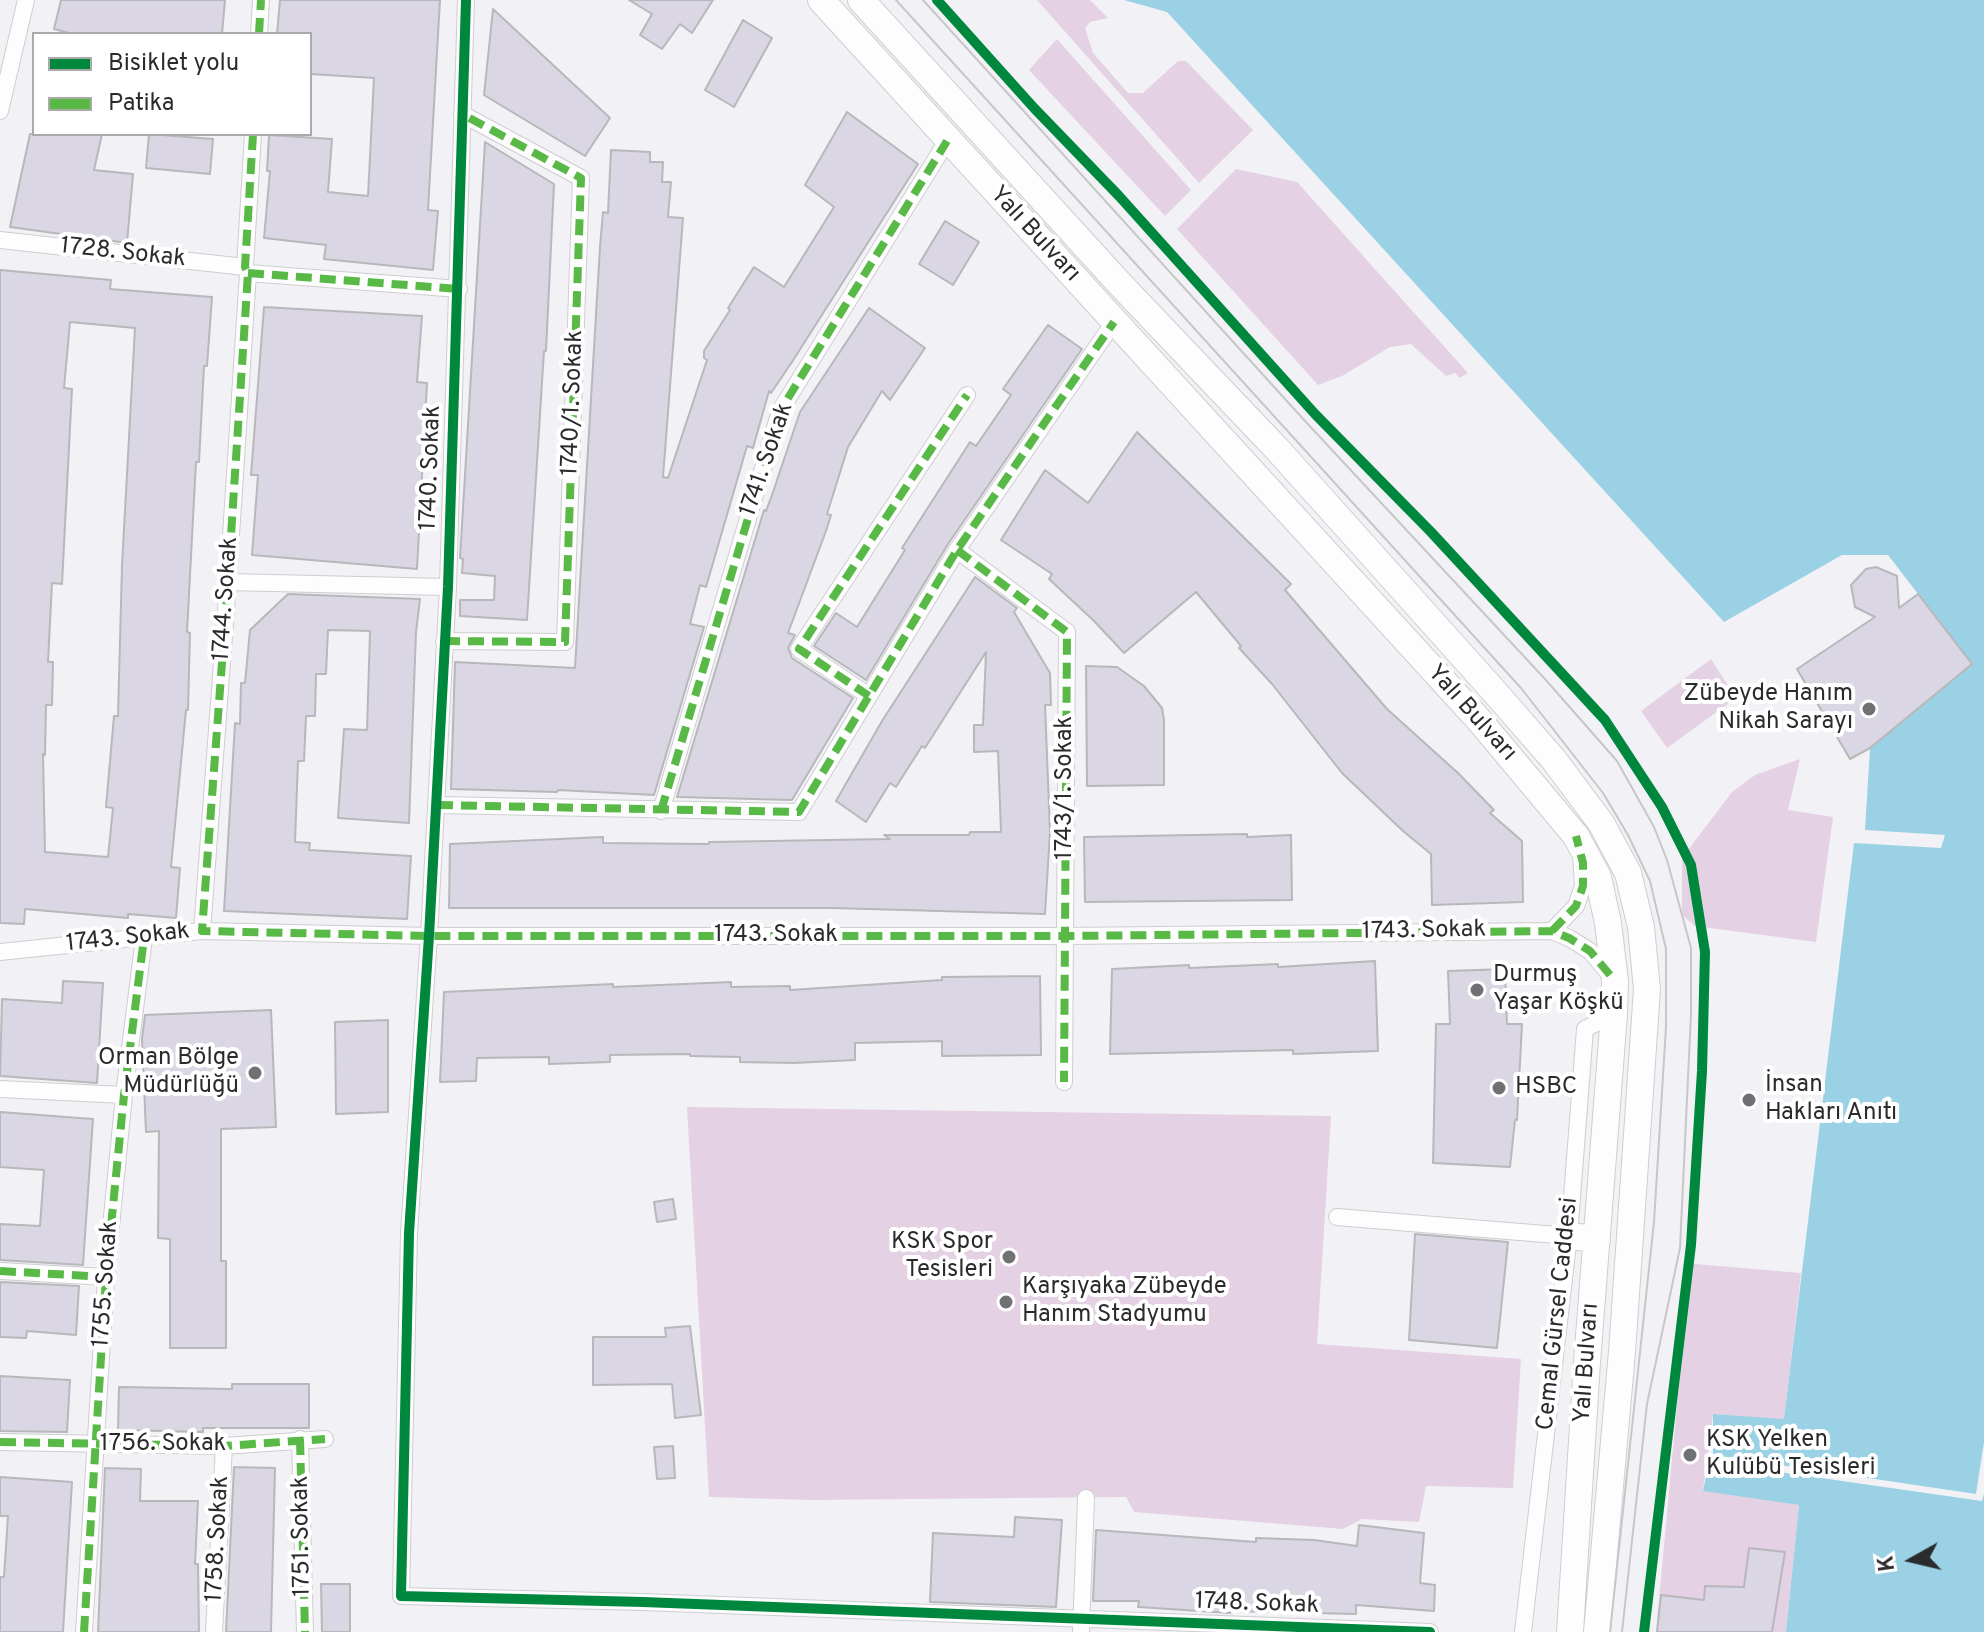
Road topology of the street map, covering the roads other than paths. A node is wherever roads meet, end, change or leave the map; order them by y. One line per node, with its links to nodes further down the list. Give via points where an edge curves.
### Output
1 (26, 0): 7 (street)
2 (261, 0): 6 (street)
3 (466, 0): 8 (street, 1740. Sokak)
4 (821, 0): 10 (main road, Yalı Bulvarı)
5 (861, 0): 53 (main road, Yalı Bulvarı, via 1513,713 1601,823 1628,873 1641,927 1647,989)
6 (259, 32)
7 (1, 107)
8 (462, 114): 13 (street, 1740. Sokak); 19 (street, 1740/1. Sokak, via 581,178 576,333 565,642)
9 (253, 136): 12 (street)
10 (947, 141): 14 (main road, Yalı Bulvarı); 22 (street, 1741. Sokak, via 780,411)
11 (0, 240): 12 (street, 1728. Sokak)
12 (246, 270): 13 (street, 1728. Sokak); 17 (street, 1744. Sokak)
13 (459, 289): 18 (street, 1740. Sokak)
14 (1114, 322): 16 (street); 23 (main road, Yalı Bulvarı, via 1479,720)
15 (967, 395): 20 (street, via 799,649)
16 (957, 550): 20 (street); 27 (street, 1743/1. Sokak, via 1067,632)
17 (228, 582): 18 (street); 24 (street, 1744. Sokak)
18 (448, 587): 19 (street, 1740. Sokak)
19 (444, 641): 21 (street, 1740. Sokak)
20 (869, 696): 22 (street, via 799,812)
21 (437, 805): 22 (street); 26 (street, 1740. Sokak)
22 (661, 811)
23 (1576, 836): 25 (street, via 1583,886 1576,906); 30 (main road, Yalı Bulvarı, via 1598,877)
24 (202, 931): 26 (street, 1743. Sokak); 28 (street, 1743. Sokak)
25 (1552, 931): 27 (street, 1743. Sokak); 30 (street, 1743. Sokak, via 1590,951)
26 (429, 936): 27 (street, 1743. Sokak); 46 (street, 1748. Sokak, via 409,1233 401,1596)
27 (1064, 936): 32 (street, 1743/1. Sokak)
28 (144, 938): 29 (street, 1743. Sokak); 34 (street, 1755. Sokak)
29 (0, 952)
30 (1615, 981): 31 (main road, Yalı Bulvarı)
31 (1614, 1014): 36 (street, Cemal Gürsel Caddesi, via 1585,1029); 37 (main road, Yalı Bulvarı)
32 (1064, 1082)
33 (0, 1089): 34 (street)
34 (124, 1095): 39 (street, 1755. Sokak)
35 (1337, 1217): 36 (street)
36 (1569, 1236): 37 (main road); 51 (street, Cemal Gürsel Caddesi)
37 (1597, 1239): 52 (main road, Yalı Bulvarı)
38 (0, 1271): 39 (street)
39 (106, 1277): 43 (street, 1755. Sokak)
40 (300, 1439): 41 (street, 1756. Sokak); 44 (street, 1756. Sokak); 49 (street, 1751. Sokak)
41 (325, 1439)
42 (0, 1442): 43 (street, 1756. Sokak)
43 (96, 1445): 44 (street, 1756. Sokak); 47 (street, 1755. Sokak)
44 (224, 1446): 48 (street, 1758. Sokak)
45 (1086, 1498): 46 (street)
46 (1081, 1625): 50 (street, 1748. Sokak)
47 (84, 1632)
48 (214, 1632)
49 (305, 1632)
50 (1430, 1632)
51 (1523, 1632)
52 (1570, 1632)
53 (1597, 1632)

